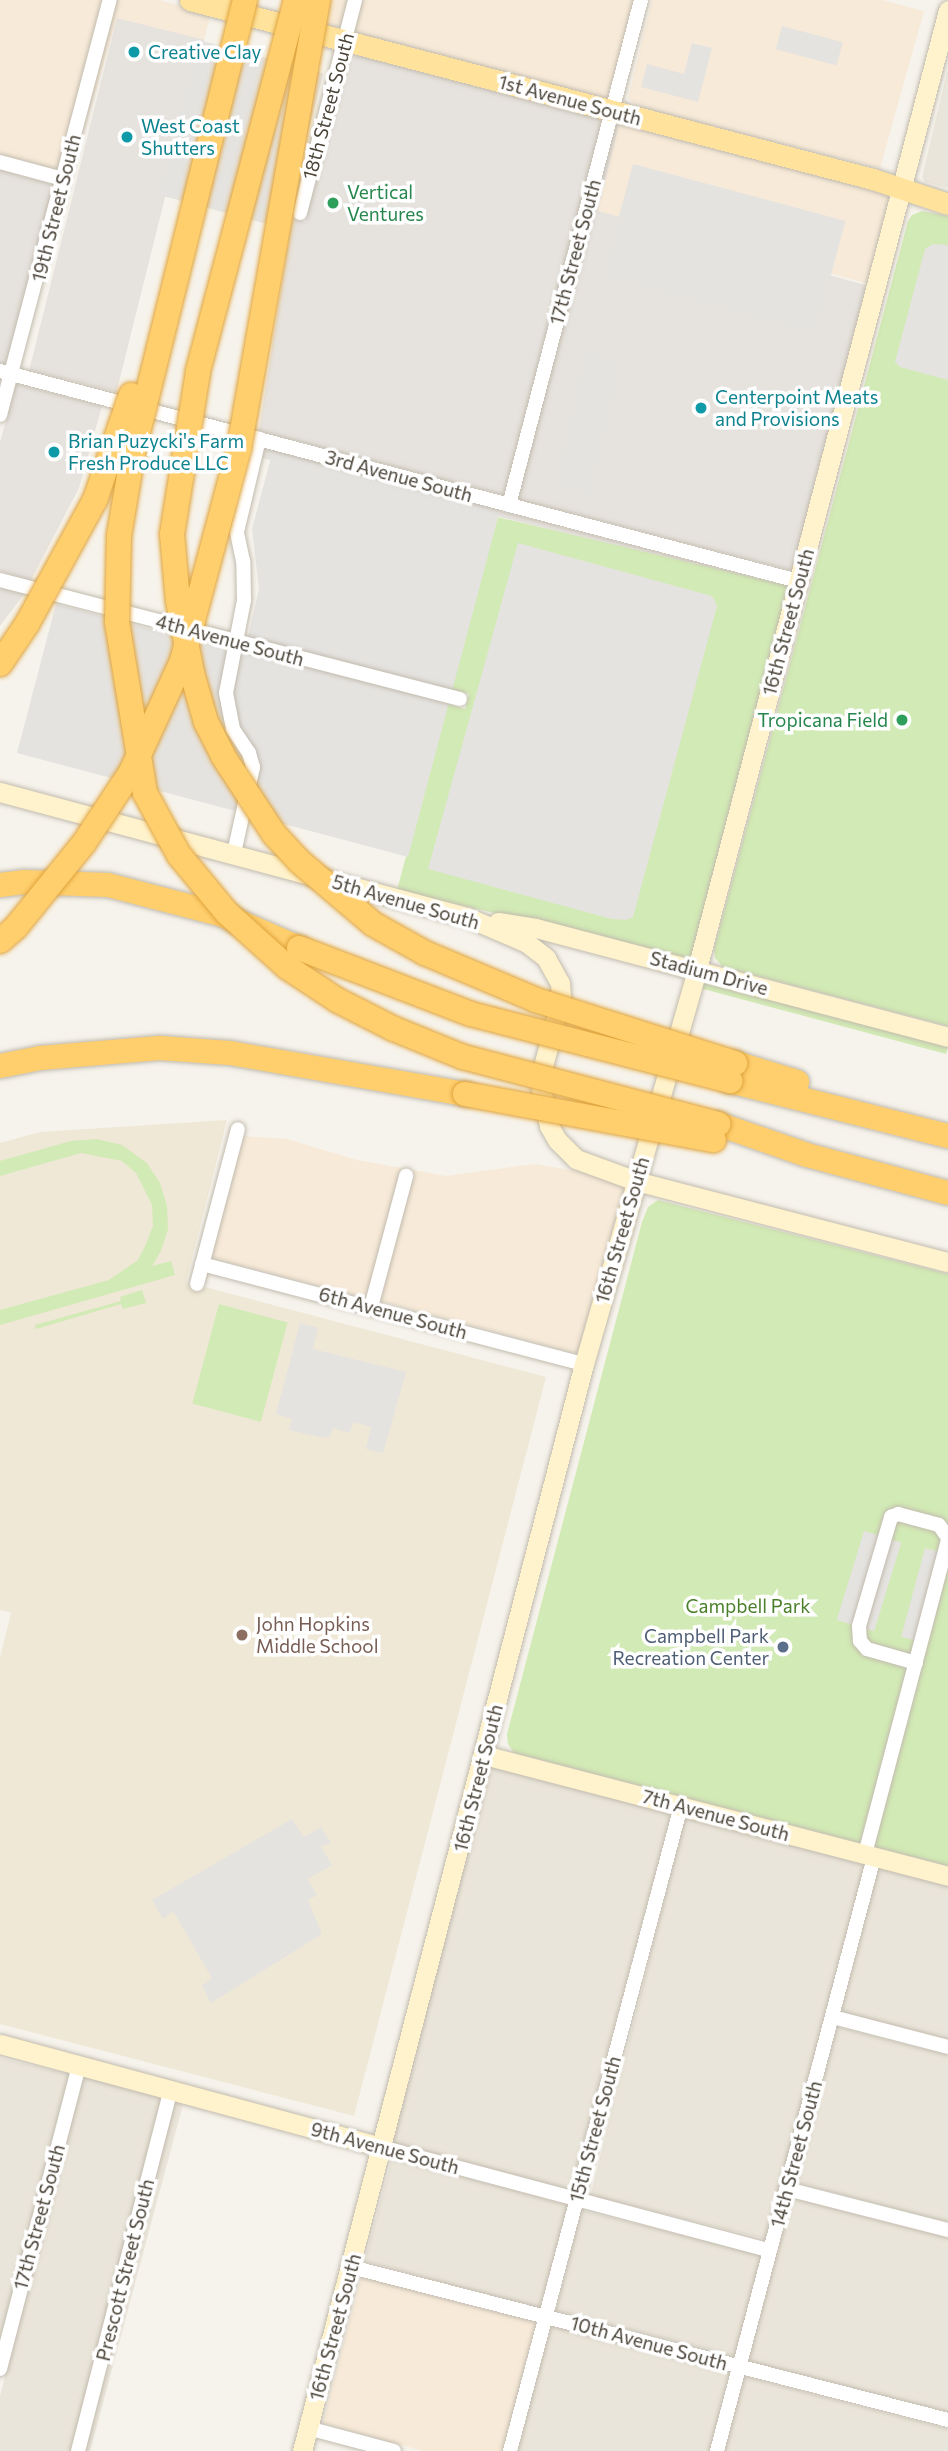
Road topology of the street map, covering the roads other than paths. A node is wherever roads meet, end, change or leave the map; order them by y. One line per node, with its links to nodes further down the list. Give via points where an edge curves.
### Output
1 (110, 0): 13 (street, 19th Street South)
2 (190, 0): 9 (main road, 1st Avenue South)
3 (245, 0): 10 (highway, bridge)
4 (296, 0): 34 (highway, bridge, via 198,372 172,534 178,601 206,722 274,834 373,923 425,953 536,1000)
5 (318, 0): 30 (highway, bridge, via 239,448 182,662 131,772 84,844)
6 (355, 0): 9 (street, 18th Street South)
7 (641, 0): 11 (street, 17th Street South)
8 (948, 10): 14 (street, 16th Street South)
9 (345, 41): 11 (main road, 1st Avenue South); 16 (street, 18th Street South)
10 (218, 99): 24 (highway, bridge, via 95,500 47,590); 37 (highway, bridge, via 132,452 119,536 117,622 145,793 179,855 227,913 287,967 337,1000 463,1057)
11 (612, 111): 14 (main road, 1st Avenue South); 20 (street, 17th Street South)
12 (0, 162): 13 (street)
13 (63, 179): 17 (street, 19th Street South)
14 (901, 189): 15 (main road, 1st Avenue South); 22 (street, 16th Street South)
15 (948, 204)
16 (300, 213)
17 (5, 373): 18 (street, 19th Street South); 19 (street, 3rd Avenue South)
18 (0, 415)
19 (259, 439): 20 (street, 3rd Avenue South); 23 (street, via 237,532 244,600)
20 (509, 505): 22 (street, 3rd Avenue South)
21 (0, 580): 23 (street, 4th Avenue South)
22 (799, 581): 31 (street, 16th Street South)
23 (238, 642): 25 (street, 4th Avenue South); 27 (street, via 228,676 228,713 253,767)
24 (0, 664)
25 (460, 699)
26 (0, 792): 27 (street, 5th Avenue South)
27 (234, 853): 29 (street, 5th Avenue South)
28 (0, 885): 34 (highway, bridge, via 108,885 223,915 471,1014)
29 (467, 917): 31 (street, Stadium Drive, via 536,928); 40 (street, 5th Avenue South, via 539,950 554,969 561,999 541,1088 549,1126 576,1159)
30 (0, 941)
31 (696, 969): 32 (street, Stadium Drive); 40 (street, 16th Street South)
32 (948, 1037)
33 (0, 1066): 37 (highway, bridge, via 160,1048 230,1053)
34 (732, 1072): 36 (highway); 38 (highway)
35 (238, 1129): 43 (street)
36 (948, 1129)
37 (716, 1132): 41 (highway)
38 (948, 1136)
39 (406, 1176): 45 (street)
40 (636, 1181): 42 (street, 5th Avenue South); 46 (street, 16th Street South)
41 (948, 1193)
42 (948, 1262)
43 (202, 1264): 44 (street); 45 (street, 6th Avenue South)
44 (197, 1284)
45 (372, 1307): 46 (street, 6th Avenue South)
46 (584, 1364): 49 (street, 16th Street South)
47 (948, 1538): 48 (street, 14th Street South); 48 (street, 14th Street South, via 939,1525 898,1514 891,1517 860,1623 860,1642 867,1649)
48 (916, 1663): 51 (street, 14th Street South)
49 (484, 1755): 50 (street, 7th Avenue South); 58 (street, 16th Street South)
50 (681, 1806): 51 (street, 7th Avenue South); 60 (street, 15th Street South)
51 (870, 1855): 52 (street, 7th Avenue South); 53 (street, 14th Street South)
52 (948, 1876)
53 (833, 2017): 55 (street); 59 (street, 14th Street South)
54 (0, 2044): 56 (street, 9th Avenue South)
55 (948, 2047)
56 (79, 2066): 57 (street, 9th Avenue South); 66 (street, 17th Street South)
57 (171, 2090): 58 (street, 9th Avenue South); 69 (street, Prescott Street South)
58 (380, 2147): 60 (street, 9th Avenue South); 63 (street, 16th Street South)
59 (787, 2189): 61 (street); 62 (street, 14th Street South)
60 (576, 2200): 62 (street, 9th Avenue South); 64 (street, 15th Street South)
61 (948, 2230)
62 (769, 2250): 65 (street, 14th Street South)
63 (351, 2267): 64 (street, 10th Avenue South); 68 (street, 16th Street South)
64 (545, 2316): 65 (street, 10th Avenue South); 72 (street, 15th Street South)
65 (738, 2367): 67 (street, 10th Avenue South); 73 (street, 14th Street South)
66 (0, 2369)
67 (948, 2420)
68 (309, 2428): 70 (street, 16th Street South); 71 (street)
69 (78, 2451)
70 (302, 2451)
71 (394, 2451)
72 (510, 2451)
73 (717, 2451)

